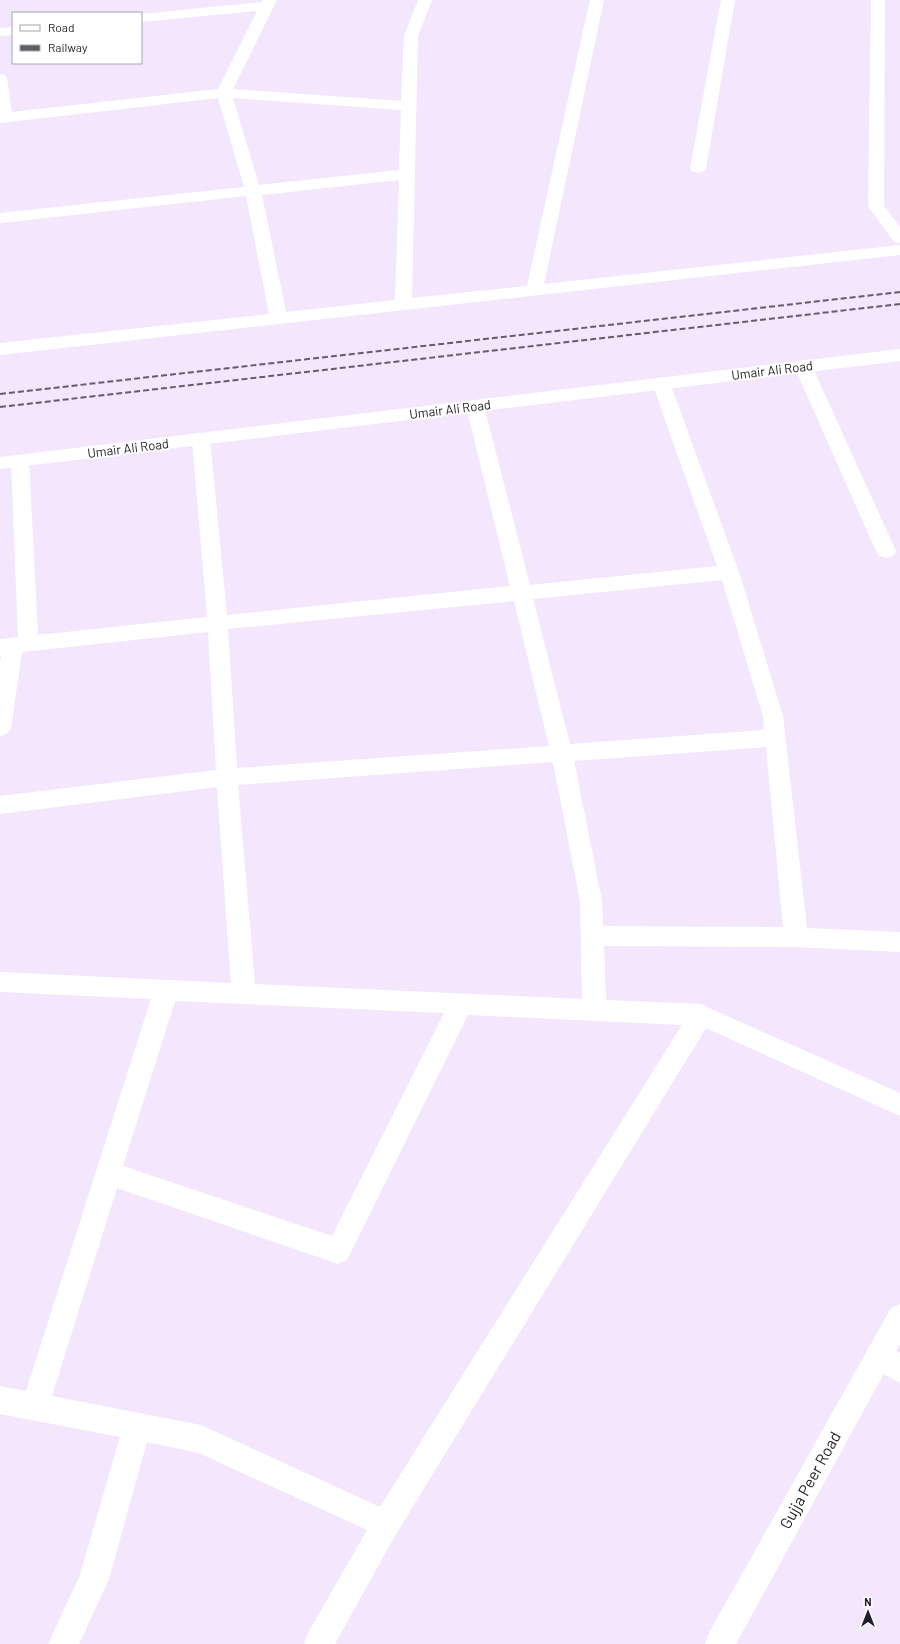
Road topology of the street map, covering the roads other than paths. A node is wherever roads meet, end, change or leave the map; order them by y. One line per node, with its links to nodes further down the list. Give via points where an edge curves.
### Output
1 (425, 0): 11 (street, via 411,36)
2 (598, 0): 19 (street)
3 (728, 0): 13 (street)
4 (878, 0): 17 (street, via 876,206)
5 (268, 3): 6 (street); 10 (street)
6 (142, 18)
7 (12, 31): 8 (street)
8 (0, 32)
9 (0, 78): 12 (street)
10 (224, 93): 11 (street); 12 (street); 15 (street)
11 (410, 106): 14 (street)
12 (3, 118)
13 (698, 168)
14 (408, 174): 15 (street); 20 (street)
15 (253, 191): 16 (street); 21 (street)
16 (0, 218)
17 (900, 238)
18 (900, 250): 19 (street)
19 (534, 290): 20 (street)
20 (403, 305): 21 (street)
21 (279, 318): 22 (street)
22 (0, 349)
23 (900, 354): 24 (street, Umair Ali Road)
24 (803, 366): 25 (street, Umair Ali Road); 30 (street)
25 (661, 383): 26 (street, Umair Ali Road); 31 (street)
26 (475, 406): 27 (street, Umair Ali Road); 32 (street)
27 (201, 439): 28 (street, Umair Ali Road); 33 (street)
28 (20, 461): 29 (street, Umair Ali Road); 34 (street)
29 (0, 463)
30 (886, 551)
31 (729, 572): 32 (street); 36 (street, via 773,716)
32 (522, 592): 33 (street); 37 (street)
33 (218, 622): 34 (street); 38 (street)
34 (14, 646): 35 (street)
35 (0, 728)
36 (775, 738): 37 (street); 41 (street)
37 (562, 753): 38 (street); 40 (street, via 591,900)
38 (227, 777): 39 (street); 45 (street)
39 (0, 805)
40 (592, 936): 41 (street); 47 (street)
41 (796, 937): 42 (street)
42 (900, 942)
43 (0, 982): 44 (street)
44 (166, 990): 45 (street); 50 (street)
45 (244, 994): 46 (street)
46 (461, 1004): 47 (street); 50 (street, via 338,1251)
47 (594, 1010): 48 (street)
48 (701, 1016): 49 (street); 56 (street)
49 (900, 1105)
50 (108, 1173): 54 (street)
51 (900, 1317): 52 (street, Gujja Peer Road)
52 (889, 1362): 59 (street, Gujja Peer Road)
53 (0, 1400): 54 (street)
54 (35, 1407): 55 (street)
55 (137, 1427): 56 (street, via 201,1439); 57 (street, via 94,1579)
56 (386, 1524): 58 (street)
57 (63, 1644)
58 (319, 1644)
59 (720, 1644)

